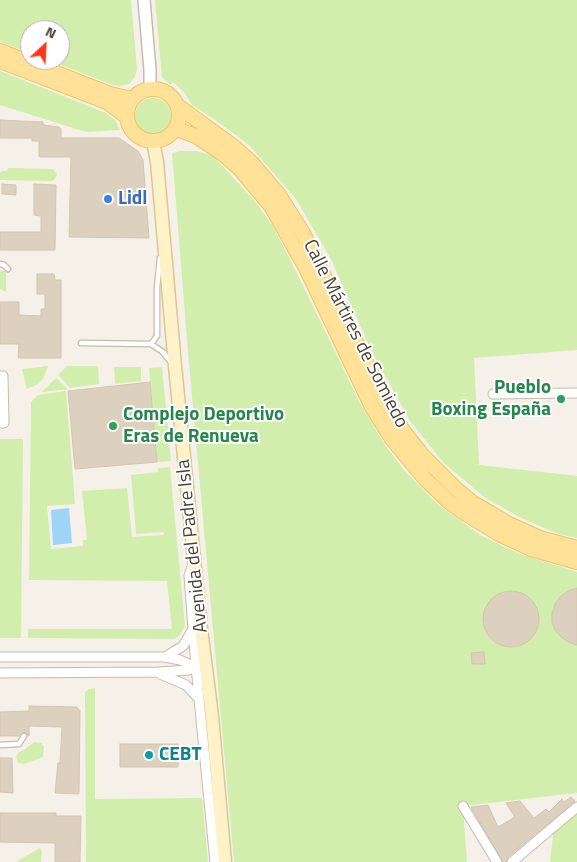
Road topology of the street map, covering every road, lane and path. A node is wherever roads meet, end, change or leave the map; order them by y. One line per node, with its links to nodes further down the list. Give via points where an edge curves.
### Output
1 (144, 0): 4 (street)
2 (0, 51): 5 (main road)
3 (0, 61): 7 (main road, via 107,102)
4 (150, 89): 5 (main road, via 140,92); 6 (main road, via 168,94)
5 (132, 100): 7 (main road)
6 (178, 106): 8 (main road, via 180,114); 20 (main road, Calle Mártires de Somiedo, via 234,147 279,195 304,236 383,397 423,456 473,503 540,538)
7 (126, 116): 9 (main road, via 132,131)
8 (176, 129): 9 (main road, via 166,138); 21 (main road, Calle Mártires de Somiedo, via 196,136 223,154 267,201 306,268 372,407 392,439 425,479 466,514 499,534 531,549)
9 (153, 141): 10 (main road, Avenida del Padre Isla)
10 (163, 232): 14 (lane, via 157,288 157,336); 15 (main road, Avenida del Padre Isla)
11 (0, 264): 12 (lane)
12 (8, 269)
13 (81, 343): 14 (lane)
14 (151, 344): 15 (lane)
15 (175, 366): 22 (main road, Avenida del Padre Isla, via 195,559)
16 (0, 376): 19 (street, via 3,376 4,423)
17 (577, 393): 18 (street)
18 (492, 394)
19 (0, 423)
20 (577, 548)
21 (577, 562)
22 (197, 629): 24 (street, via 184,646); 25 (street, via 200,661); 29 (main road, Avenida del Padre Isla)
23 (0, 657): 24 (street)
24 (165, 657): 25 (street)
25 (196, 667): 26 (street); 28 (street); 29 (street, via 202,674 205,704)
26 (158, 672): 27 (street); 28 (street, via 186,685)
27 (0, 673)
28 (197, 696): 35 (street)
29 (212, 716): 36 (main road, Avenida del Padre Isla)
30 (24, 736): 31 (lane, via 18,744)
31 (0, 745)
32 (463, 806): 37 (street)
33 (577, 807): 34 (street)
34 (518, 860)
35 (215, 862)
36 (224, 862)
37 (497, 862)

